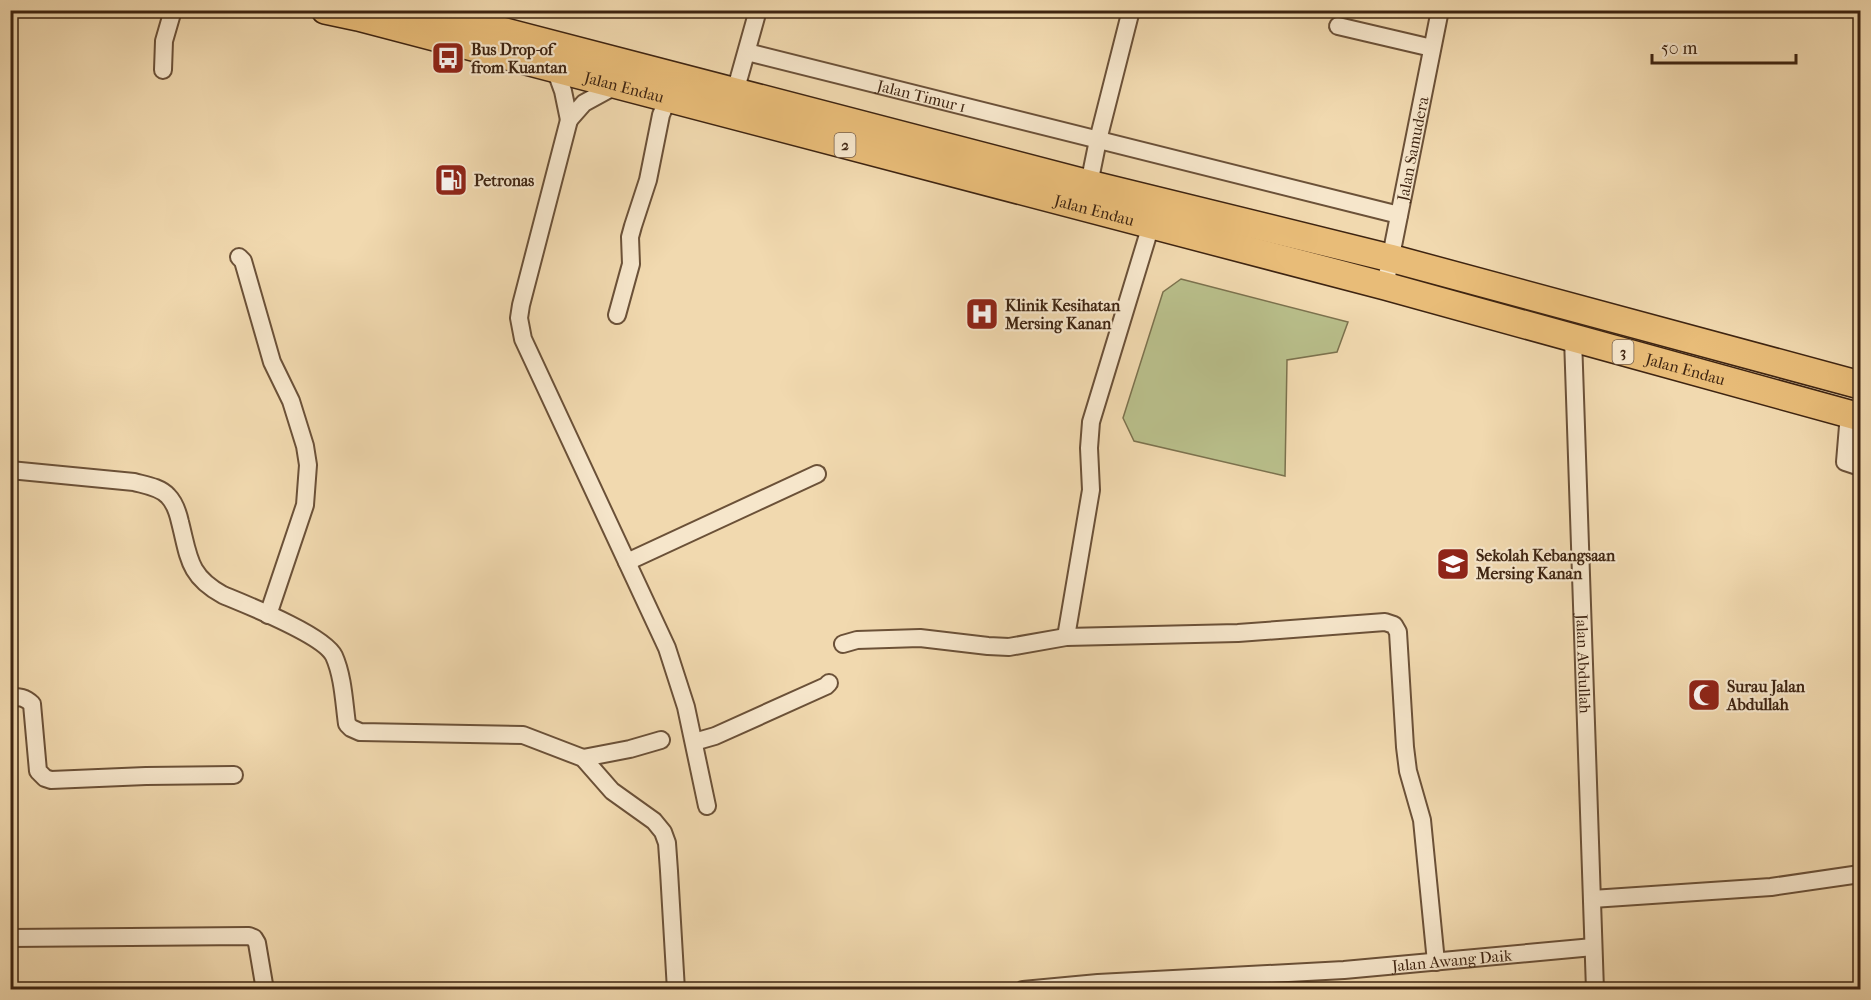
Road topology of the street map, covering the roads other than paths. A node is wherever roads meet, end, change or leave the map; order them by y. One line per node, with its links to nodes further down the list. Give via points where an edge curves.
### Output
1 (173, 10): 11 (street, via 164,41)
2 (325, 10): 10 (highway, Jalan Endau / 2)
3 (421, 10): 10 (highway, Jalan Endau / 3)
4 (758, 10): 9 (street)
5 (1131, 10): 16 (street)
6 (1440, 10): 8 (street, Jalan Samudera)
7 (1338, 26): 8 (street)
8 (1432, 48): 18 (street, Jalan Samudera)
9 (747, 52): 13 (street); 16 (street, Jalan Timur 1)
10 (547, 59): 12 (highway, Jalan Endau / 2); 13 (highway, Jalan Endau / 3); 15 (street, via 563,91)
11 (163, 70)
12 (617, 85): 14 (highway, Jalan Endau / 2); 15 (street, via 584,103)
13 (735, 92): 17 (highway, Jalan Endau / 3)
14 (668, 98): 19 (highway, Jalan Endau / 2); 23 (street, via 630,237 631,264)
15 (569, 120): 30 (street, via 520,305 520,329)
16 (1098, 140): 17 (street); 18 (street, Jalan Timur 1)
17 (1089, 184): 21 (highway, Jalan Endau / 3)
18 (1399, 215): 21 (street, Jalan Samudera)
19 (1150, 225): 22 (highway, Jalan Endau / 3); 32 (street, via 1091,422 1091,490)
20 (239, 257): 31 (street, via 272,362 291,401 308,465 305,505)
21 (1390, 258): 22 (street, Jalan Samudera); 25 (highway, Jalan Endau / 3)
22 (1385, 286): 24 (highway, Jalan Endau / 3)
23 (617, 315)
24 (1573, 338): 26 (highway, Jalan Endau / 3); 42 (street, Jalan Abdullah)
25 (1860, 385)
26 (1855, 416): 27 (street)
27 (1853, 464)
28 (10, 470): 31 (street, via 134,482 162,492 177,511 189,560 200,579 223,595)
29 (817, 474): 30 (street)
30 (627, 562): 37 (street, via 667,648)
31 (268, 615): 38 (street, via 319,640 334,654 347,724 351,728 402,734 523,735)
32 (1066, 637): 33 (street, via 1009,647 920,638); 45 (street, via 1239,633 1385,622 1394,625 1398,632 1405,747 1422,820)
33 (843, 644)
34 (829, 683): 37 (street)
35 (10, 697): 39 (street, via 27,699 32,704 38,771 45,778)
36 (661, 740): 38 (street)
37 (694, 742): 40 (street)
38 (583, 758): 47 (street, via 612,791 663,832 667,843)
39 (234, 775)
40 (707, 806)
41 (1860, 874): 42 (street, via 1771,887)
42 (1592, 899): 44 (street, Jalan Abdullah)
43 (10, 938): 46 (street, via 249,936 257,943)
44 (1593, 947): 45 (street, Jalan Awang Daik); 49 (street, Jalan Abdullah)
45 (1436, 962): 48 (street, Jalan Awang Daik)
46 (265, 990)
47 (676, 990)
48 (1023, 990)
49 (1595, 990)

